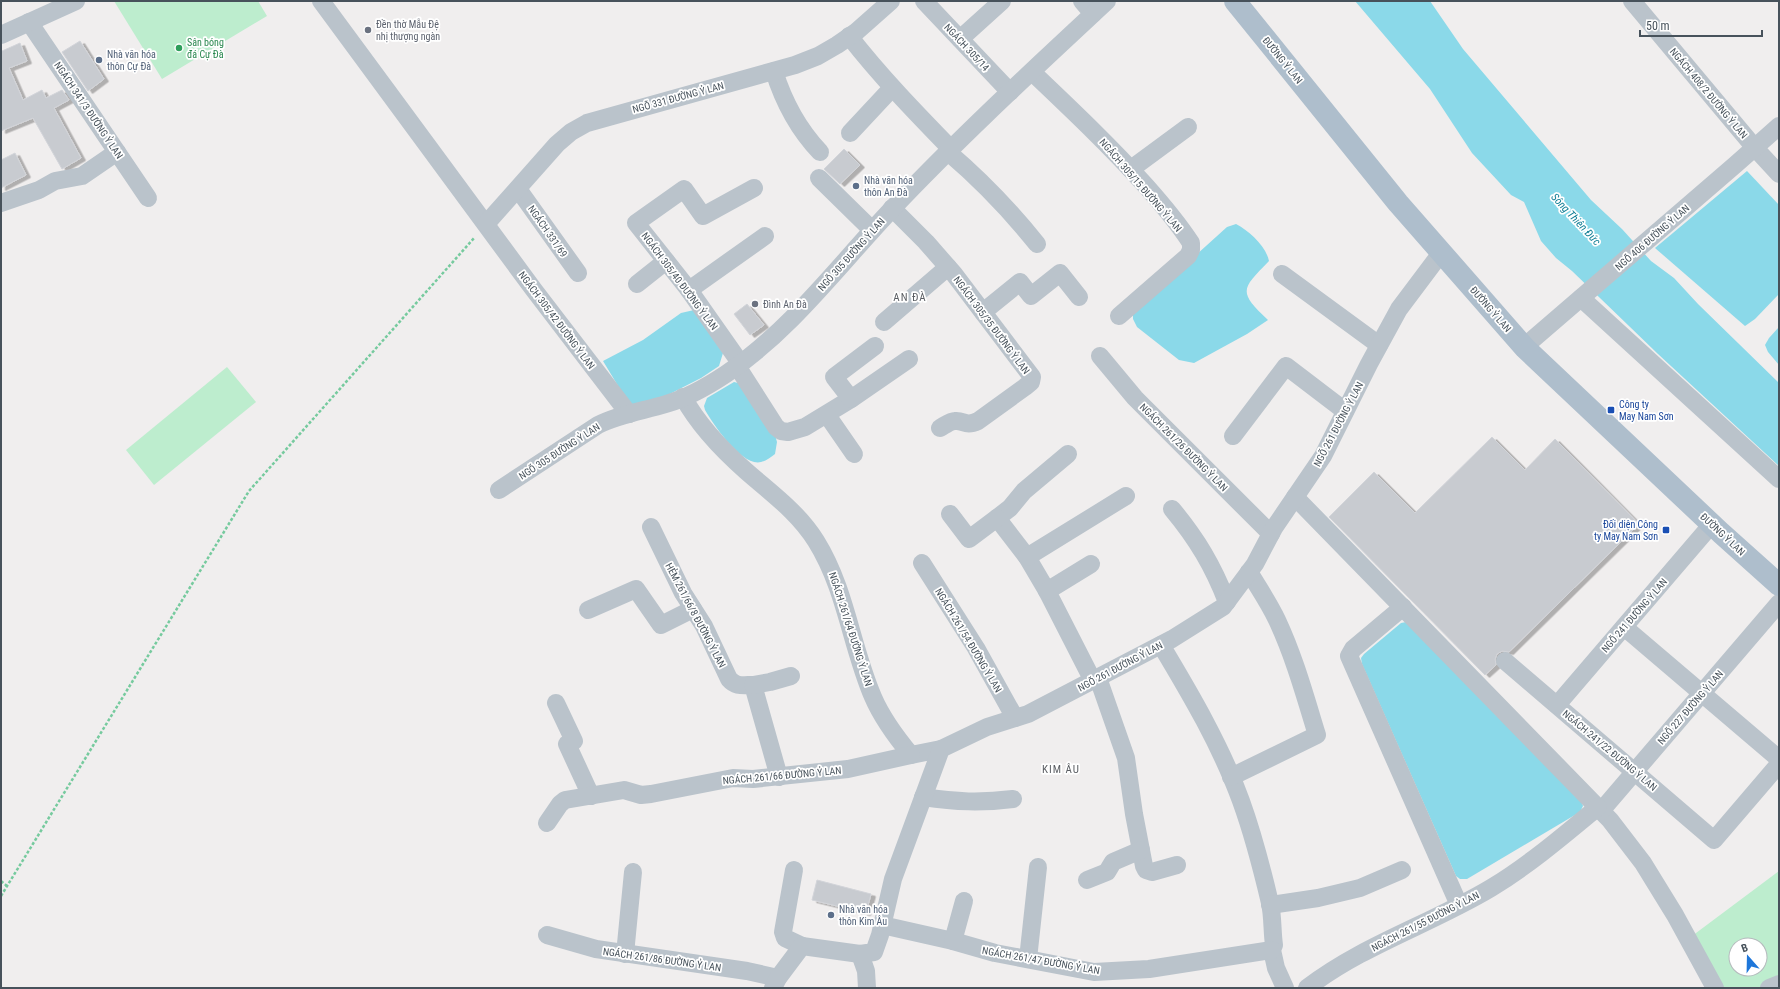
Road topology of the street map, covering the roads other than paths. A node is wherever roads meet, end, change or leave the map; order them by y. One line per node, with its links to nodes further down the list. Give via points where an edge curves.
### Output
1 (76, 1): 10 (street)
2 (320, 1): 33 (street, NGÁCH 305/42 ĐƯỜNG Ỷ LAN)
3 (891, 1): 12 (street, NGÕ 331 ĐƯỜNG Ỷ LAN)
4 (924, 1): 13 (street, NGÁCH 305/14)
5 (1002, 1): 13 (street)
6 (1107, 1): 9 (street, NGÕ 305 ĐƯỜNG Ỷ LAN)
7 (1235, 1): 37 (main road, ĐƯỜNG Ỷ LAN)
8 (1632, 1): 21 (street, NGÁCH 408/2 ĐƯỜNG Ỷ LAN)
9 (1087, 8): 15 (street, NGÕ 305 ĐƯỜNG Ỷ LAN)
10 (29, 22): 11 (street); 23 (street, NGÁCH 341/3 ĐƯỜNG Ỷ LAN)
11 (1, 34)
12 (849, 36): 14 (street, NGÕ 331 ĐƯỜNG Ỷ LAN, via 818,56); 16 (street)
13 (960, 39): 17 (street, NGÁCH 305/14)
14 (774, 71): 24 (street, via 790,113); 28 (street, NGÕ 331 ĐƯỜNG Ỷ LAN, via 587,123 557,144)
15 (1032, 72): 17 (street, NGÕ 305 ĐƯỜNG Ỷ LAN); 25 (street, NGÁCH 305/15 ĐƯỜNG Ỷ LAN)
16 (892, 88): 20 (street); 22 (street)
17 (1010, 92): 22 (street, NGÕ 305 ĐƯỜNG Ỷ LAN)
18 (1779, 126): 21 (street, NGÕ 406 ĐƯỜNG Ỷ LAN)
19 (1188, 127): 25 (street)
20 (850, 134)
21 (1755, 148): 26 (street, NGÁCH 408/2 ĐƯỜNG Ỷ LAN); 45 (street, NGÕ 406 ĐƯỜNG Ỷ LAN)
22 (950, 151): 32 (street, NGÕ 305 ĐƯỜNG Ỷ LAN); 36 (street, via 1008,208)
23 (117, 152): 30 (street, NGÁCH 341/3 ĐƯỜNG Ỷ LAN); 31 (street, via 82,176 55,181 39,190)
24 (820, 152)
25 (1131, 170): 47 (street, NGÁCH 305/15 ĐƯỜNG Ỷ LAN, via 1172,216 1191,243 1191,250 1188,256)
26 (1779, 174)
27 (819, 178): 34 (street)
28 (518, 188): 33 (street, NGÕ 331 ĐƯỜNG Ỷ LAN); 40 (street, NGÁCH 331/69)
29 (754, 188): 38 (street, NGÁCH 305/40 ĐƯỜNG Ỷ LAN, via 703,216 684,189 636,223)
30 (148, 198)
31 (1, 203)
32 (892, 208): 34 (street, NGÕ 305 ĐƯỜNG Ỷ LAN); 39 (street, NGÁCH 305/35 ĐƯỜNG Ỷ LAN)
33 (486, 224): 58 (street, NGÁCH 305/42 ĐƯỜNG Ỷ LAN)
34 (872, 230): 54 (street, NGÕ 305 ĐƯỜNG Ỷ LAN, via 798,312)
35 (765, 236): 43 (street)
36 (1037, 244)
37 (1441, 253): 49 (street, NGÕ 261 ĐƯỜNG Ỷ LAN, via 1399,309); 51 (main road, ĐƯỜNG Ỷ LAN)
38 (666, 262): 42 (street); 43 (street, NGÁCH 305/40 ĐƯỜNG Ỷ LAN)
39 (948, 267): 46 (street, NGÁCH 305/35 ĐƯỜNG Ỷ LAN); 48 (street)
40 (578, 274)
41 (1282, 274): 49 (street)
42 (637, 284)
43 (689, 290): 54 (street, NGÁCH 305/40 ĐƯỜNG Ỷ LAN)
44 (1079, 297): 46 (street, via 1060,273 1031,296 1020,282)
45 (1581, 298): 51 (street, NGÕ 406 ĐƯỜNG Ỷ LAN); 64 (street)
46 (983, 312): 60 (street, NGÁCH 305/35 ĐƯỜNG Ỷ LAN, via 1030,373 1031,382 978,421 969,424 957,420)
47 (1119, 316)
48 (884, 322)
49 (1380, 344): 57 (street, NGÕ 261 ĐƯỜNG Ỷ LAN)
50 (875, 346): 56 (street, via 834,377)
51 (1524, 347): 71 (main road, ĐƯỜNG Ỷ LAN)
52 (1100, 356): 73 (street, NGÁCH 261/26 ĐƯỜNG Ỷ LAN, via 1135,398)
53 (909, 359): 56 (street)
54 (739, 365): 55 (street, NGÕ 305 ĐƯỜNG Ỷ LAN); 59 (street, NGÁCH 305/40 ĐƯỜNG Ỷ LAN, via 776,427 781,431 796,431)
55 (683, 397): 58 (street, NGÕ 305 ĐƯỜNG Ỷ LAN, via 668,404); 96 (street, NGÁCH 261/64 ĐƯỜNG Ỷ LAN, via 710,436 797,516 816,540 837,584 874,698 887,723)
56 (851, 399): 59 (street)
57 (1345, 411): 61 (street, via 1286,366); 67 (street, NGÕ 261 ĐƯỜNG Ỷ LAN, via 1323,456)
58 (629, 414): 65 (street, NGÕ 305 ĐƯỜNG Ỷ LAN, via 598,424)
59 (827, 415): 62 (street)
60 (940, 428)
61 (1233, 436)
62 (854, 454)
63 (1068, 454): 70 (street, via 1024,491)
64 (1779, 479)
65 (498, 490)
66 (1126, 496): 74 (street)
67 (1295, 497): 73 (street, NGÕ 261 ĐƯỜNG Ỷ LAN); 82 (street)
68 (1172, 509): 80 (street, via 1204,552)
69 (950, 514): 70 (street, via 969,539)
70 (998, 518): 74 (street)
71 (1712, 524): 78 (main road, ĐƯỜNG Ỷ LAN); 85 (street, NGÕ 241 ĐƯỜNG Ỷ LAN)
72 (651, 527): 83 (street, HẺM 261/66/8 ĐƯỜNG Ỷ LAN)
73 (1271, 534): 77 (street, NGÕ 261 ĐƯỜNG Ỷ LAN)
74 (1027, 557): 79 (street)
75 (922, 563): 94 (street, NGÁCH 261/54 ĐƯỜNG Ỷ LAN, via 962,624)
76 (1091, 564): 79 (street)
77 (1249, 572): 80 (street, NGÕ 261 ĐƯỜNG Ỷ LAN); 101 (street, via 1277,620 1318,735)
78 (1779, 585)
79 (1047, 591): 89 (street)
80 (1227, 602): 86 (street, NGÕ 261 ĐƯỜNG Ỷ LAN, via 1223,607)
81 (1779, 603): 91 (street, NGÕ 227 ĐƯỜNG Ỷ LAN)
82 (1402, 608): 105 (street); 116 (street, via 1353,649 1349,656)
83 (693, 609): 84 (street, via 661,625 636,589); 90 (street, HẺM 261/66/8 ĐƯỜNG Ỷ LAN, via 704,626 729,679 739,686)
84 (588, 610)
85 (1624, 627): 91 (street); 93 (street, NGÕ 241 ĐƯỜNG Ỷ LAN)
86 (1161, 645): 89 (street, NGÕ 261 ĐƯỜNG Ỷ LAN); 101 (street, via 1197,707)
87 (1505, 661): 93 (street, NGÁCH 241/22 ĐƯỜNG Ỷ LAN)
88 (791, 676): 90 (street, HẺM 261/66/8 ĐƯỜNG Ỷ LAN)
89 (1095, 679): 94 (street, NGÕ 261 ĐƯỜNG Ỷ LAN, via 1028,714); 107 (street, via 1126,758)
90 (753, 685): 100 (street)
91 (1702, 693): 97 (street); 99 (street, NGÕ 227 ĐƯỜNG Ỷ LAN)
92 (556, 703): 102 (street, via 574,741 567,744)
93 (1557, 705): 99 (street, NGÁCH 241/22 ĐƯỜNG Ỷ LAN)
94 (1015, 718): 95 (street, NGÕ 261 ĐƯỜNG Ỷ LAN, via 987,727)
95 (941, 749): 96 (street); 103 (street)
96 (910, 755): 100 (street, NGÁCH 261/66 ĐƯỜNG Ỷ LAN, via 848,769)
97 (1779, 759)
98 (1779, 764): 99 (street, NGÁCH 241/22 ĐƯỜNG Ỷ LAN, via 1714,840)
99 (1635, 772): 105 (street, NGÕ 227 ĐƯỜNG Ỷ LAN)
100 (779, 776): 102 (street, NGÁCH 261/66 ĐƯỜNG Ỷ LAN, via 733,778 651,794 641,795 624,790)
101 (1231, 776): 115 (street, via 1241,800)
102 (591, 796): 106 (street, NGÁCH 261/66 ĐƯỜNG Ỷ LAN, via 565,800)
103 (923, 797): 104 (street, via 982,802); 117 (street, via 894,879)
104 (1013, 799)
105 (1599, 809): 116 (street, NGÁCH 261/55 ĐƯỜNG Ỷ LAN, via 1535,859); 130 (street, via 1643,863 1676,915)
106 (547, 823)
107 (1141, 850): 108 (street, via 1144,866 1148,871); 113 (street, via 1113,862 1107,872)
108 (1177, 865)
109 (1038, 867): 124 (street)
110 (794, 870): 120 (street, via 783,932 785,938)
111 (1402, 870): 115 (street, via 1360,888 1318,898)
112 (633, 872): 122 (street)
113 (1086, 880)
114 (964, 901): 119 (street)
115 (1270, 905): 121 (street, via 1274,945)
116 (1459, 906): 129 (street, NGÁCH 261/55 ĐƯỜNG Ỷ LAN, via 1342,963)
117 (882, 925): 119 (street, NGÁCH 261/47 ĐƯỜNG Ỷ LAN); 123 (street, via 874,952)
118 (547, 934): 122 (street, NGÁCH 261/86 ĐƯỜNG Ỷ LAN, via 596,949)
119 (953, 941): 124 (street, NGÁCH 261/47 ĐƯỜNG Ỷ LAN)
120 (802, 946): 123 (street); 125 (street)
121 (1272, 950): 124 (street, NGÁCH 261/47 ĐƯỜNG Ỷ LAN, via 1122,971 1094,972); 128 (street, via 1276,968)
122 (625, 954): 125 (street, NGÁCH 261/86 ĐƯỜNG Ỷ LAN, via 747,971)
123 (860, 954): 127 (street, via 866,971)
124 (1028, 959)
125 (775, 983)
126 (1779, 984): 131 (street)
127 (867, 988)
128 (1285, 988)
129 (1306, 988)
130 (1715, 988)
131 (1769, 988)

